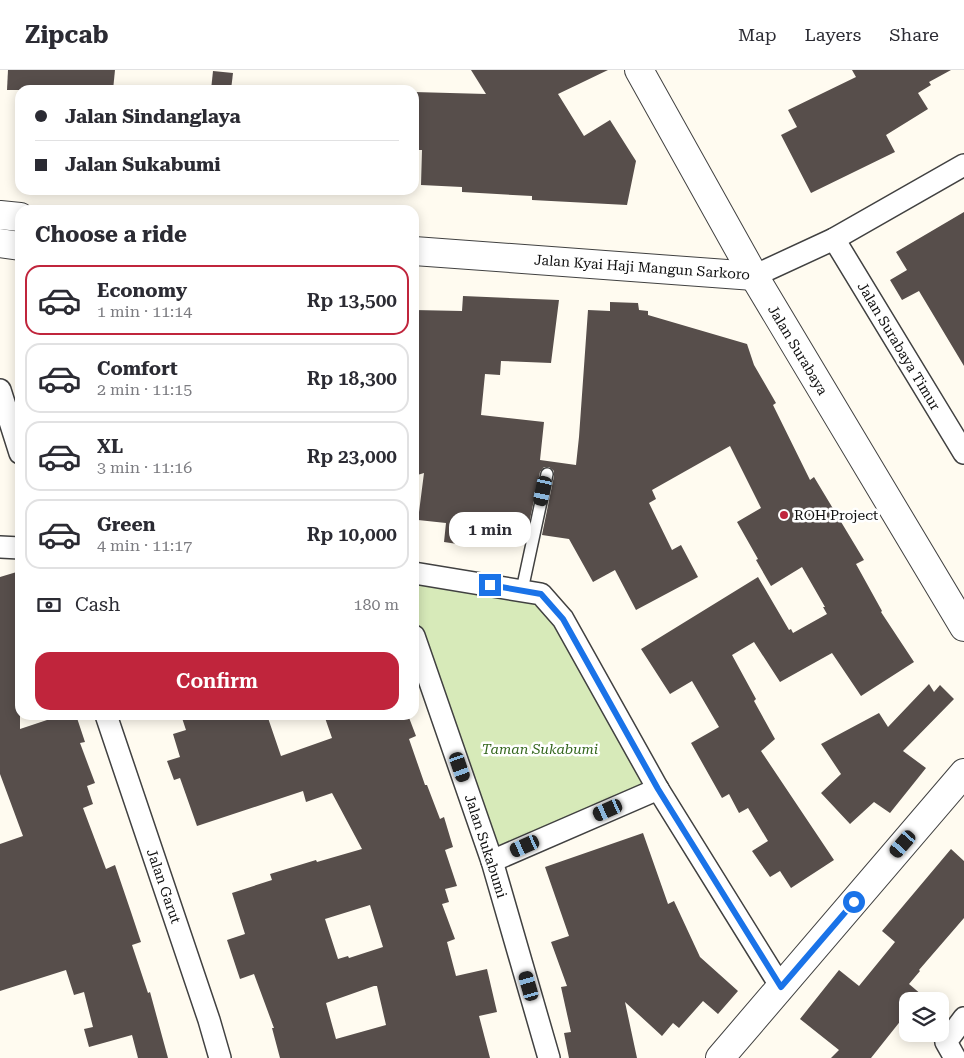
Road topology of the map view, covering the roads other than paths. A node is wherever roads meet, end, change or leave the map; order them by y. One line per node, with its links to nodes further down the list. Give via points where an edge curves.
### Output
1 (640, 70): 9 (street, Jalan Surabaya)
2 (964, 165): 5 (street, Jalan Kyai Haji Mangun Sarkoro)
3 (0, 215): 4 (street)
4 (15, 216)
5 (834, 239): 9 (street, Jalan Kyai Haji Mangun Sarkoro); 11 (street, Jalan Surabaya Timur)
6 (0, 243): 7 (street)
7 (15, 245)
8 (419, 251): 9 (street, Jalan Kyai Haji Mangun Sarkoro)
9 (754, 276): 19 (street, Jalan Surabaya)
10 (0, 390): 12 (street)
11 (958, 429): 13 (street, Jalan Surabaya Timur)
12 (15, 437)
13 (964, 452)
14 (547, 474): 18 (lane)
15 (0, 546): 16 (street)
16 (15, 548)
17 (419, 574): 18 (street)
18 (522, 590): 23 (street, via 541,594 563,619)
19 (964, 627)
20 (419, 650): 24 (street, Jalan Sukabumi)
21 (108, 720): 27 (street, Jalan Garut)
22 (964, 773): 25 (street)
23 (658, 789): 24 (street); 25 (street)
24 (492, 861): 28 (street, Jalan Sukabumi)
25 (781, 987): 29 (street)
26 (964, 1018): 30 (street, via 946,1042)
27 (220, 1058)
28 (549, 1058)
29 (720, 1058)
30 (955, 1058)

